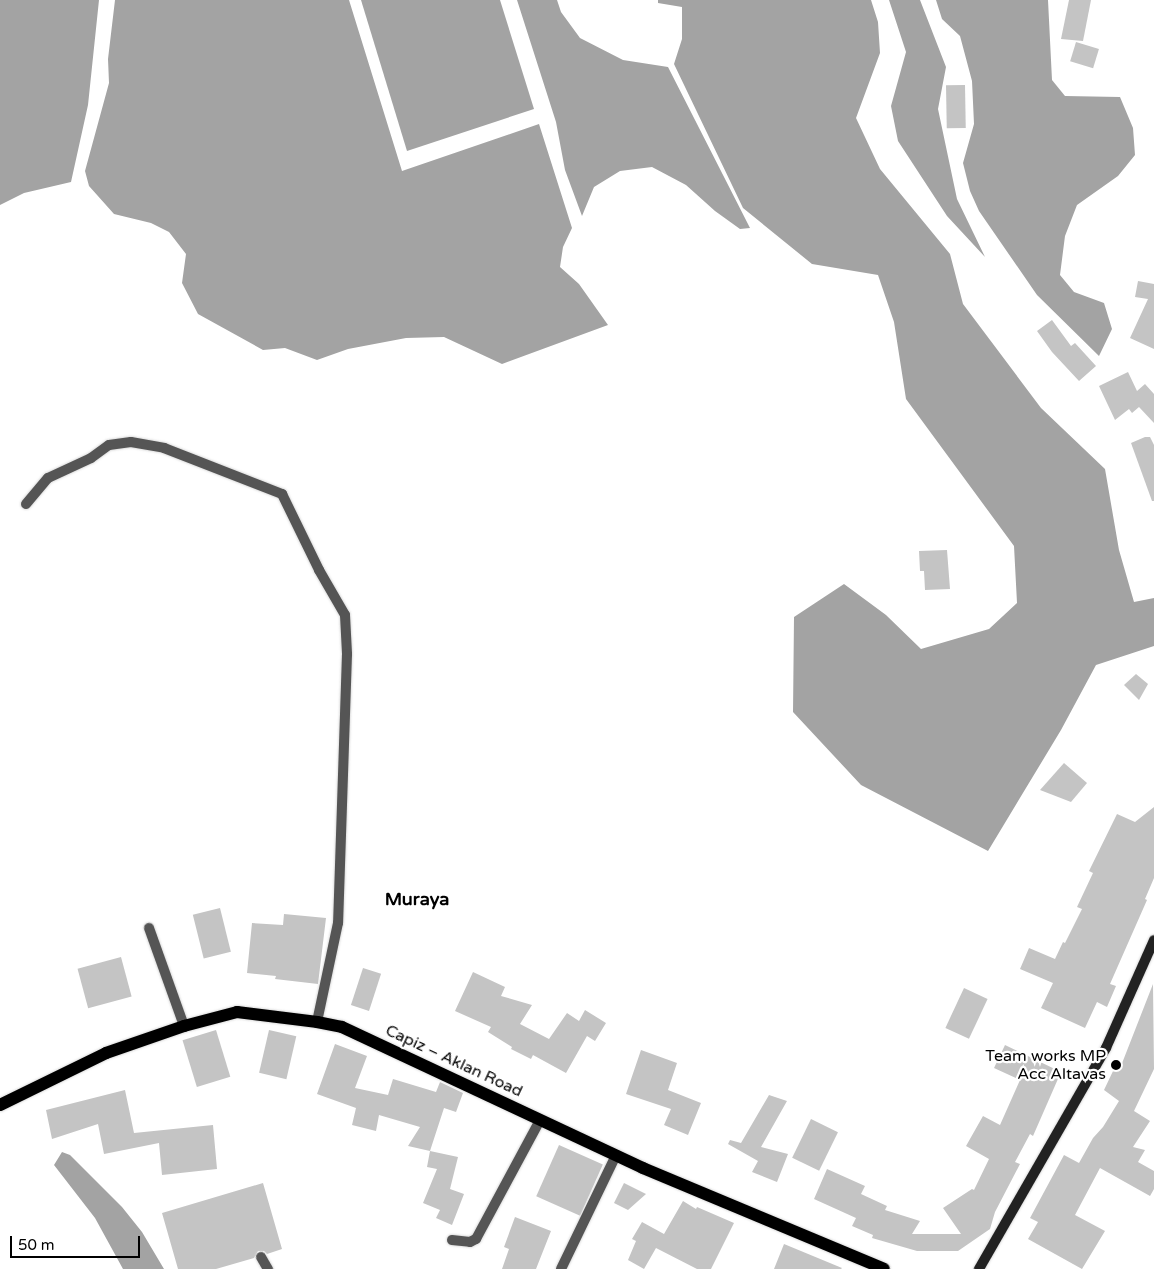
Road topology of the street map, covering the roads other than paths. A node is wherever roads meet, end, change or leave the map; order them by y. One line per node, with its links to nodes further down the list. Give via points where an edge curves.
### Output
1 (26, 504): 4 (street, via 48,478 91,458 109,445 131,442 164,448 282,494 319,570 346,615 338,923)
2 (149, 928): 5 (street)
3 (1154, 940): 14 (main road, via 1106,1048)
4 (317, 1022): 5 (main road, Capiz – Aklan Road, via 237,1012); 7 (main road, Capiz – Aklan Road, via 342,1026)
5 (184, 1026): 6 (main road, Capiz – Aklan Road, via 106,1053)
6 (0, 1105)
7 (540, 1120): 8 (main road, Capiz – Aklan Road); 9 (street, via 476,1239 470,1242)
8 (616, 1155): 12 (street); 13 (main road, Capiz – Aklan Road)
9 (452, 1240)
10 (261, 1257): 11 (street)
11 (268, 1269)
12 (562, 1269)
13 (884, 1269)
14 (979, 1269)

